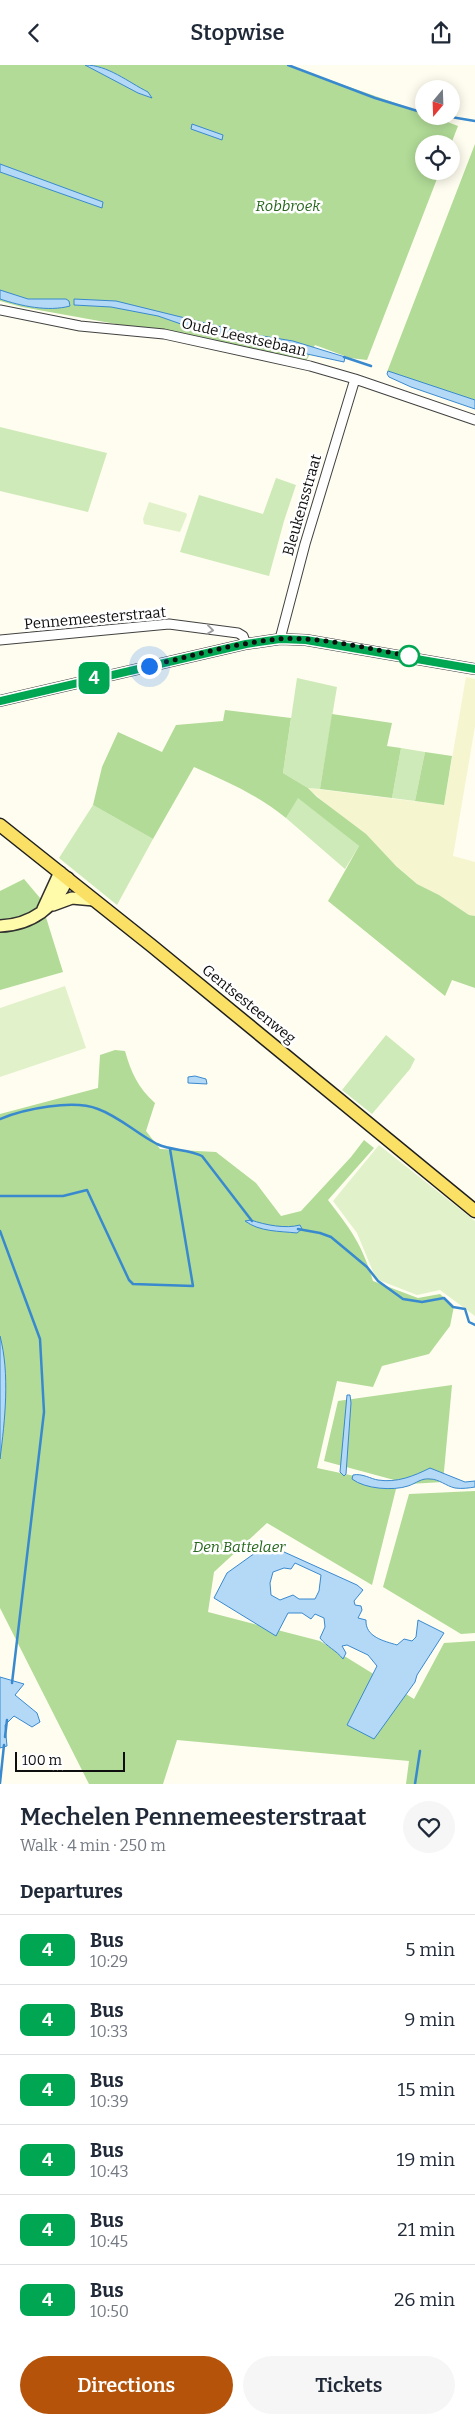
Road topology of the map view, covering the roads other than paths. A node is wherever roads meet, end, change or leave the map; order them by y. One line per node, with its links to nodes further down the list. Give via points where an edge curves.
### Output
1 (0, 310): 2 (street, Oude Leestsebaan, via 57,323 188,338)
2 (355, 379): 3 (street, Oude Leestsebaan); 4 (street, Bleukensstraat, via 307,535)
3 (475, 420)
4 (280, 639): 6 (street); 7 (street, via 346,645)
5 (0, 640): 6 (street, Pennemeesterstraat, one-way to 6, via 169,624 238,633)
6 (246, 644): 8 (street)
7 (475, 669)
8 (0, 701)
9 (0, 825): 10 (main road, Gentsesteenweg)
10 (64, 875): 11 (main road, Gentsesteenweg); 12 (main road, via 62,892); 13 (main road)
11 (94, 900): 12 (main road, via 72,898); 15 (main road, Gentsesteenweg)
12 (53, 905): 13 (main road)
13 (42, 912): 14 (main road, via 21,923)
14 (0, 925)
15 (475, 1211)

